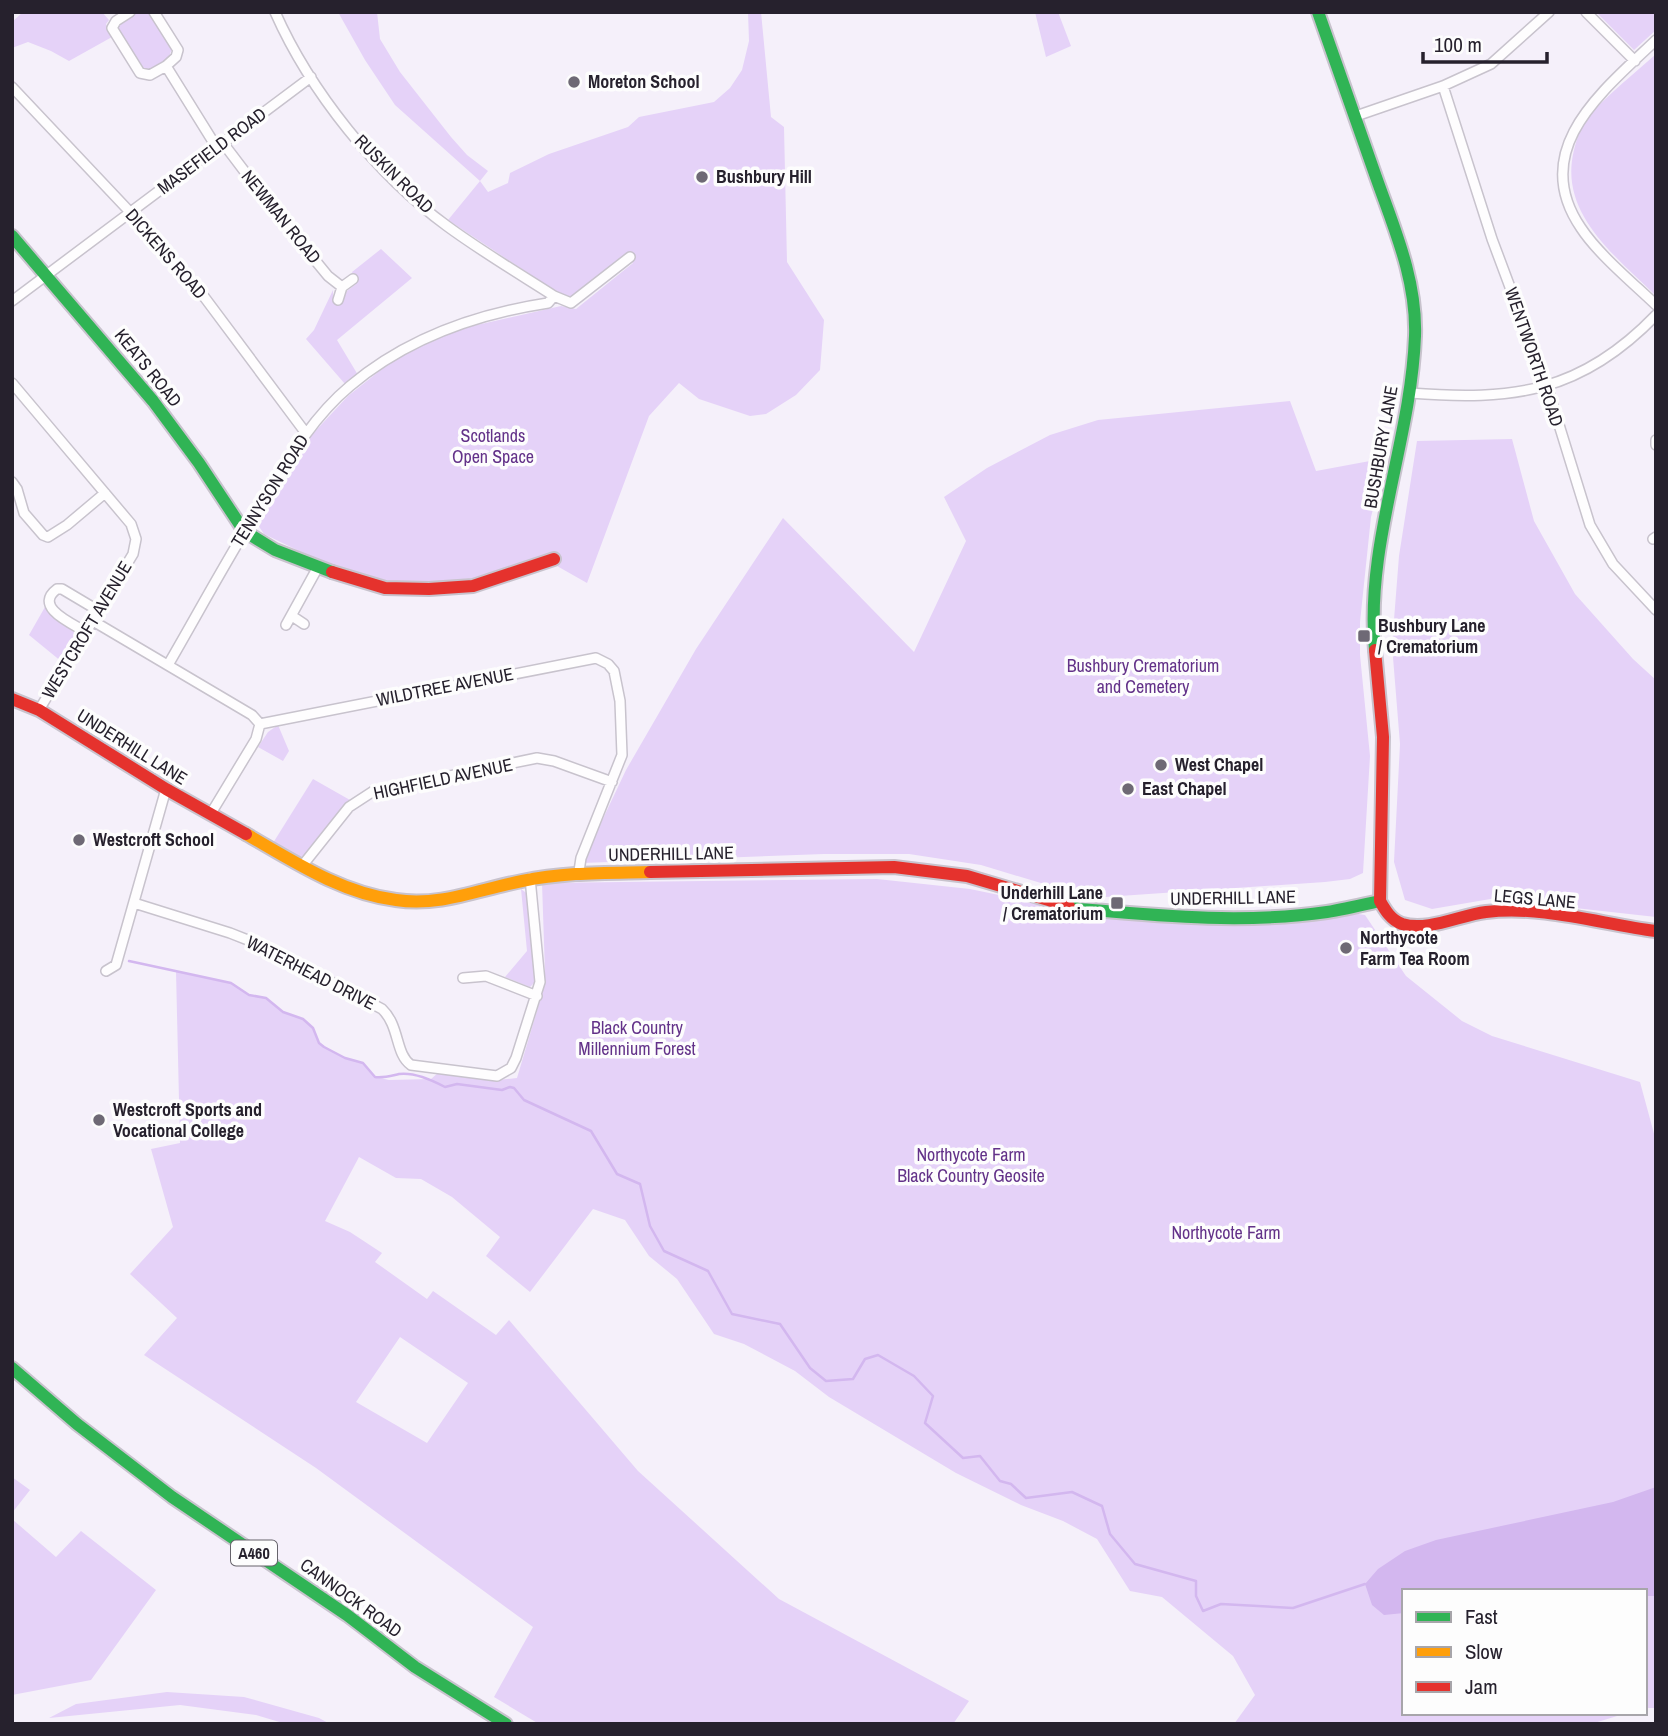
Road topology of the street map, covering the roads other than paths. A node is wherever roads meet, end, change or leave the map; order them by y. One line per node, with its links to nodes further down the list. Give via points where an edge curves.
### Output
1 (130, 12): 9 (street, via 112,28 140,73 150,75)
2 (154, 12): 9 (street, via 178,50)
3 (275, 12): 10 (street, RUSKIN ROAD)
4 (1318, 12): 13 (main road, BUSHBURY LANE)
5 (1549, 12): 11 (street, via 1491,64)
6 (1586, 12): 8 (street)
7 (1656, 40): 8 (street)
8 (1635, 61): 24 (street, via 1584,112 1565,153 1564,178 1566,196 1582,230)
9 (166, 66): 14 (street, NEWMAN ROAD)
10 (311, 77): 14 (street, MASEFIELD ROAD); 21 (street, RUSKIN ROAD, via 362,146 399,184 446,225)
11 (1443, 86): 13 (street); 27 (street, WENTWORTH ROAD, via 1492,239)
12 (12, 87): 15 (street, DICKENS ROAD)
13 (1356, 116): 28 (main road, BUSHBURY LANE, via 1408,268 1415,333)
14 (220, 145): 15 (street, MASEFIELD ROAD); 20 (street, NEWMAN ROAD)
15 (130, 212): 18 (street, MASEFIELD ROAD); 29 (street, DICKENS ROAD, via 205,298)
16 (12, 236): 18 (main road, KEATS ROAD)
17 (630, 257): 21 (street, TENNYSON ROAD, via 571,303)
18 (47, 274): 23 (street, MASEFIELD ROAD); 32 (main road, KEATS ROAD, via 153,401)
19 (353, 279): 20 (street)
20 (342, 287): 22 (street)
21 (554, 296): 29 (street, TENNYSON ROAD, via 548,303 454,324 400,350 350,386)
22 (338, 300)
23 (12, 301)
24 (1656, 305)
25 (1656, 315): 27 (street, via 1605,359)
26 (12, 383): 31 (street, WESTCROFT AVENUE)
27 (1547, 386): 28 (street, via 1490,396); 35 (street, WENTWORTH ROAD, via 1590,526 1613,564)
28 (1410, 393): 50 (main road, BUSHBURY LANE, via 1374,597 1383,737)
29 (305, 432): 32 (street, TENNYSON ROAD)
30 (12, 482): 31 (street, via 24,513 48,537)
31 (104, 493): 36 (street, WESTCROFT AVENUE, via 131,524 136,545)
32 (244, 531): 34 (main road, via 275,550); 40 (street, TENNYSON ROAD)
33 (554, 559): 34 (main road, via 473,586 429,589 385,588)
34 (318, 567): 38 (street, via 289,621)
35 (1656, 610)
36 (99, 611): 37 (street, WESTCROFT AVENUE); 39 (street, via 62,589 49,597 51,609)
37 (93, 621): 39 (street, WESTCROFT AVENUE); 40 (street)
38 (304, 624)
39 (86, 632): 42 (street, WESTCROFT AVENUE)
40 (168, 665): 43 (street, via 259,719)
41 (12, 699): 42 (main road, UNDERHILL LANE)
42 (39, 710): 45 (main road, UNDERHILL LANE)
43 (260, 724): 44 (street, WILDTREE AVENUE, via 596,658 614,671 620,701 622,755); 46 (street, via 256,739)
44 (612, 782): 47 (street, HIGHFIELD AVENUE, via 537,758 373,792 349,807); 48 (street, WILDTREE AVENUE)
45 (166, 789): 46 (main road, UNDERHILL LANE); 51 (street)
46 (210, 815): 47 (main road, UNDERHILL LANE)
47 (302, 866): 49 (main road, UNDERHILL LANE, via 344,887 410,902 443,900)
48 (579, 871): 49 (main road, UNDERHILL LANE); 50 (main road, UNDERHILL LANE, via 894,867 967,876 1079,909 1167,917 1286,916)
49 (530, 878): 55 (street, WATERHEAD DRIVE, via 541,971)
50 (1380, 901): 52 (main road, LEGS LANE, via 1391,918 1403,924 1497,911)
51 (134, 903): 53 (street, via 116,965); 55 (street, WATERHEAD DRIVE, via 268,948 382,1009 393,1023 403,1059 411,1065 497,1076 506,1073 516,1058)
52 (1656, 931)
53 (106, 971)
54 (463, 978): 55 (street, via 486,976)
55 (537, 996)
56 (12, 1368): 57 (main road, CANNOCK ROAD / A460, via 172,1497 415,1667)
57 (506, 1724)

